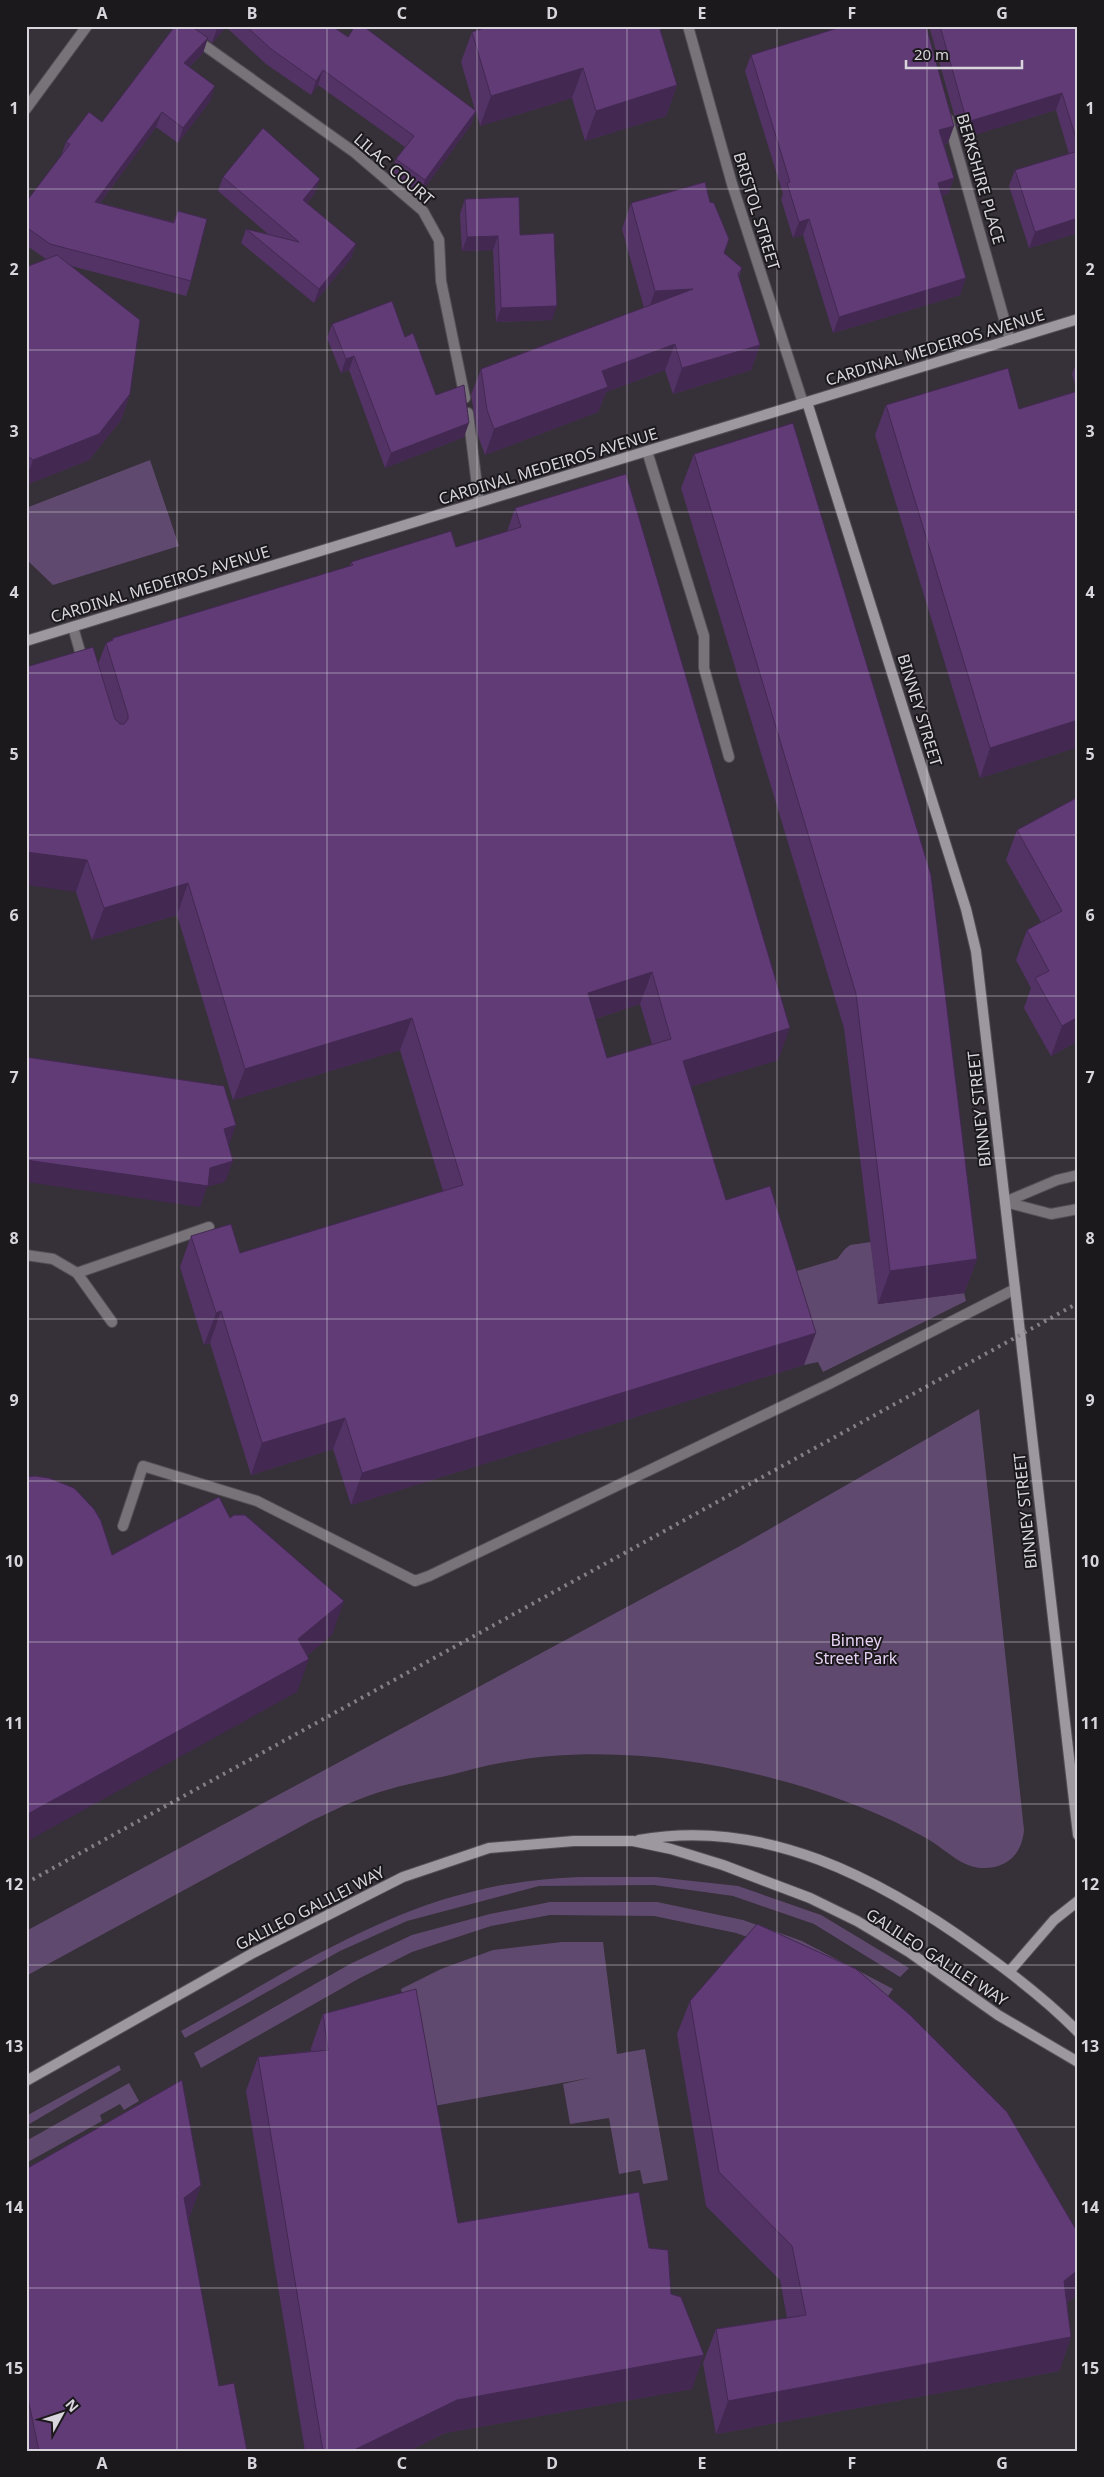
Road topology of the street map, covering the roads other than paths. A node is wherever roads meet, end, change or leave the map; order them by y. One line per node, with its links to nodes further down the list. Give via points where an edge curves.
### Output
1 (87, 26): 4 (street)
2 (177, 26): 10 (street, LILAC COURT, via 354,152 423,211 438,240 441,281 468,412)
3 (688, 26): 8 (street, BRISTOL STREET, via 732,184)
4 (26, 109)
5 (946, 110): 7 (street, BERKSHIRE PLACE)
6 (1078, 319): 7 (main road, CARDINAL MEDEIROS AVENUE)
7 (1010, 340): 8 (main road, CARDINAL MEDEIROS AVENUE)
8 (805, 402): 9 (main road, CARDINAL MEDEIROS AVENUE); 16 (main road, BINNEY STREET, via 972,930)
9 (647, 451): 10 (main road, CARDINAL MEDEIROS AVENUE); 14 (street, via 704,636 704,668)
10 (478, 502): 11 (main road, CARDINAL MEDEIROS AVENUE)
11 (73, 627): 12 (main road, CARDINAL MEDEIROS AVENUE); 13 (street)
12 (26, 641)
13 (86, 670)
14 (729, 757)
15 (1078, 1175): 16 (street, via 1057,1180)
16 (1005, 1202): 17 (street, via 1051,1214); 21 (main road, BINNEY STREET)
17 (1078, 1210)
18 (209, 1227): 20 (street)
19 (26, 1255): 20 (street, via 53,1259)
20 (77, 1272): 22 (street)
21 (1015, 1289): 23 (street, via 831,1383 415,1581 257,1501 143,1466); 24 (main road, BINNEY STREET)
22 (112, 1322)
23 (123, 1526)
24 (1078, 1835)
25 (633, 1841): 27 (main road, GALILEO GALILEI WAY, via 706,1834 752,1840 800,1853 851,1873 898,1898); 29 (main road, GALILEO GALILEI WAY, via 670,1848 723,1865 833,1909 909,1952 998,2015); 30 (main road, GALILEO GALILEI WAY, via 542,1842 489,1848 403,1877 253,1953)
26 (1078, 1901): 27 (main road, via 1054,1920)
27 (1009, 1972): 28 (main road, GALILEO GALILEI WAY)
28 (1078, 2032)
29 (1078, 2062)
30 (26, 2082)

